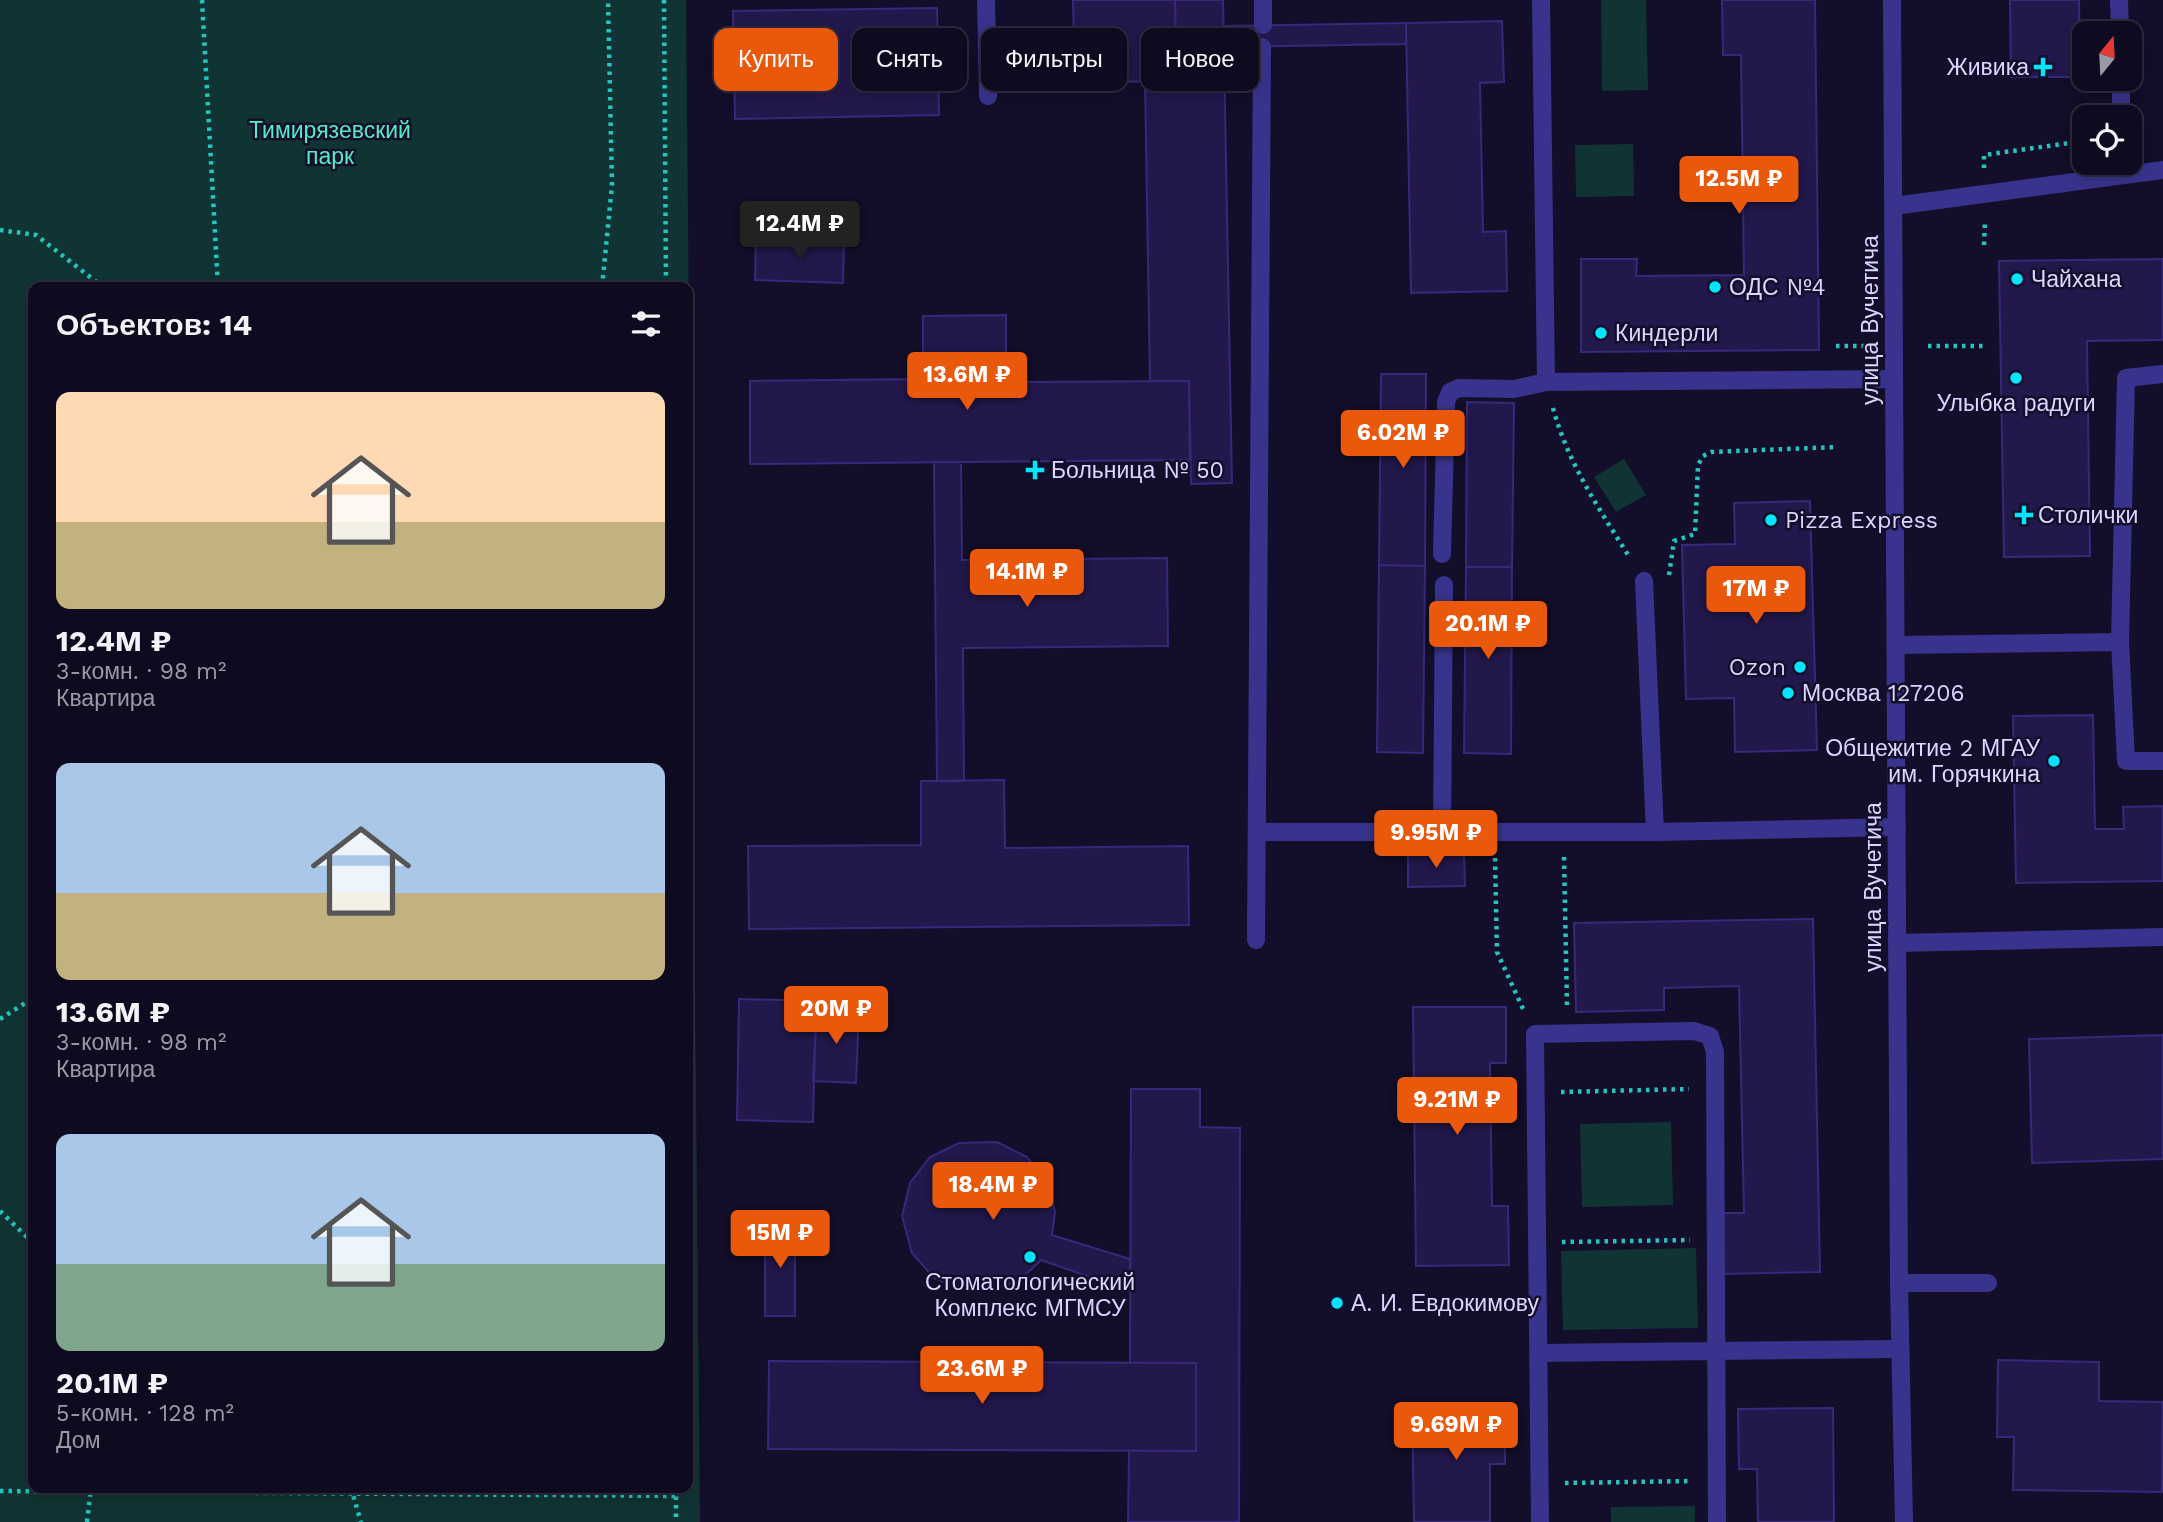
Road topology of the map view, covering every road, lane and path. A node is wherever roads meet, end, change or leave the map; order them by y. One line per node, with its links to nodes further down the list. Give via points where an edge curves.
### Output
1 (202, 0): 23 (path)
2 (608, 0): 24 (path, via 612,186)
3 (664, 0): 25 (path)
4 (986, 0): 12 (street)
5 (1263, 0): 10 (street)
6 (1541, 0): 32 (street)
7 (1892, 0): 18 (street, улица Вучетича)
8 (2119, 0): 9 (street)
9 (2120, 21)
10 (1263, 25)
11 (1262, 47): 41 (street)
12 (988, 96)
13 (2072, 143): 16 (path, via 1984,155)
14 (2142, 170): 15 (street)
15 (2163, 170)
16 (1984, 171)
17 (2084, 175): 18 (street)
18 (1894, 206): 31 (street, улица Вучетича)
19 (1985, 220): 21 (path)
20 (0, 230): 22 (path, via 36,235)
21 (1984, 245)
22 (97, 282)
23 (218, 282)
24 (602, 282)
25 (666, 282)
26 (1836, 346): 27 (path)
27 (1870, 346)
28 (1928, 346): 29 (path)
29 (1987, 346)
30 (2163, 374): 37 (street, via 2126,379)
31 (1894, 379): 32 (street); 38 (street, улица Вучетича)
32 (1546, 382): 34 (street, via 1514,389 1459,388 1450,393 1446,401); 35 (path, via 1561,438 1577,473)
33 (1837, 447): 35 (path, via 1703,456 1698,465 1695,534 1674,541 1668,577)
34 (1442, 554)
35 (1644, 581): 45 (street)
36 (1444, 584): 42 (street)
37 (2120, 642): 38 (street); 39 (street, via 2126,761)
38 (1898, 645): 40 (street, улица Вучетича)
39 (2163, 761)
40 (1897, 827): 45 (street); 48 (street, улица Вучетича)
41 (1257, 832): 42 (street); 47 (street)
42 (1442, 832): 43 (street)
43 (1494, 832): 44 (street); 51 (path, via 1497,952)
44 (1563, 832): 45 (street); 52 (path)
45 (1654, 832)
46 (2163, 937): 48 (street)
47 (1256, 940)
48 (1896, 943): 59 (street, улица Вучетича)
49 (28, 1001): 50 (path)
50 (0, 1019)
51 (1535, 1034): 52 (street); 54 (street)
52 (1567, 1034): 53 (street, via 1694,1031 1710,1036)
53 (1715, 1088): 54 (path); 57 (street)
54 (1536, 1092): 58 (street)
55 (0, 1211): 56 (path)
56 (28, 1238)
57 (1716, 1240): 58 (path); 63 (street)
58 (1537, 1243): 62 (street)
59 (1899, 1283): 60 (street); 61 (street, улица Вучетича)
60 (1988, 1283)
61 (1899, 1349): 63 (street); 77 (street, улица Вучетича)
62 (1538, 1353): 63 (street); 65 (street)
63 (1716, 1353): 64 (street)
64 (1717, 1481): 65 (path); 76 (street)
65 (1539, 1483): 75 (street)
66 (0, 1491): 67 (path)
67 (28, 1491)
68 (91, 1493): 72 (path)
69 (353, 1493): 73 (path)
70 (514, 1493): 71 (path)
71 (676, 1496): 74 (path)
72 (87, 1522)
73 (361, 1522)
74 (676, 1522)
75 (1540, 1522)
76 (1717, 1522)
77 (1904, 1522)

